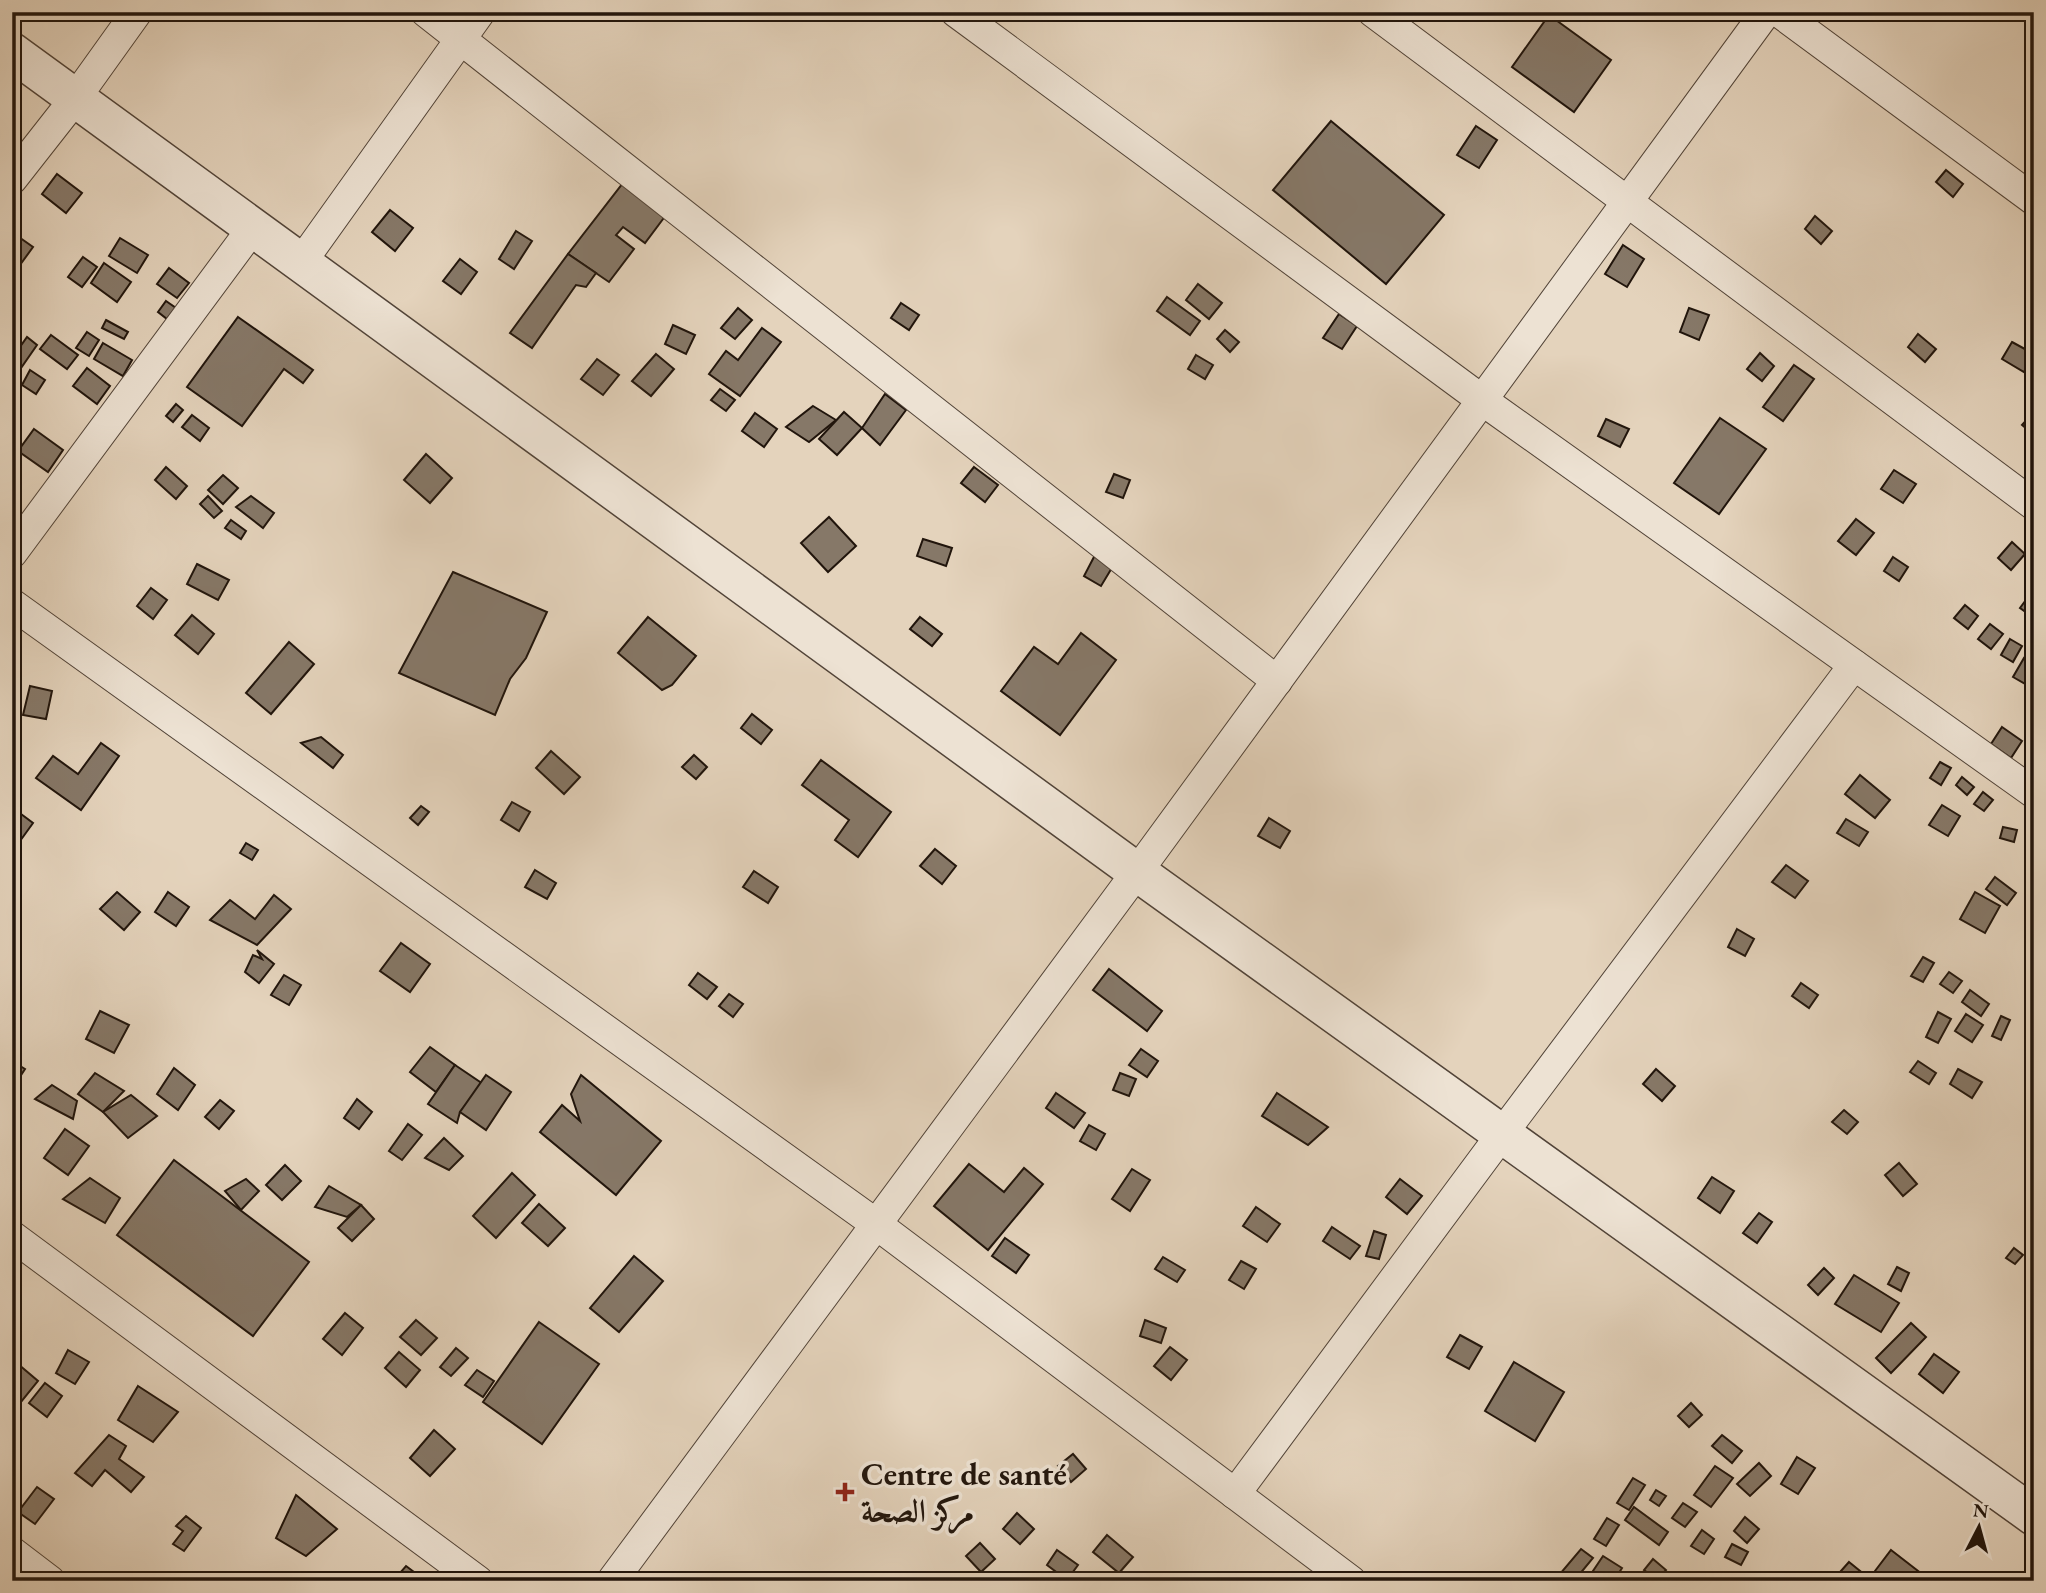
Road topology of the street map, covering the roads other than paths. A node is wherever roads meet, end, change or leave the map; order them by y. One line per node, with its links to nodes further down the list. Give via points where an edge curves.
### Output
1 (137, 12): 10 (street)
2 (425, 12): 8 (street)
3 (480, 12): 8 (street)
4 (956, 12): 16 (street)
5 (1373, 12): 13 (street)
6 (1766, 12): 13 (street)
7 (1779, 12): 12 (street)
8 (461, 40): 15 (street); 21 (street)
9 (12, 52): 10 (street)
10 (75, 100): 11 (street); 14 (street)
11 (12, 179)
12 (2034, 200)
13 (1627, 202): 16 (street); 17 (street)
14 (252, 229): 15 (street); 18 (street)
15 (300, 264): 23 (street)
16 (1482, 400): 20 (street); 21 (street)
17 (2034, 505)
18 (12, 553)
19 (12, 604): 25 (street)
20 (1854, 665): 22 (street); 24 (street)
21 (1277, 681): 23 (street)
22 (2034, 793)
23 (1137, 872): 24 (street); 25 (street)
24 (1502, 1134): 27 (street); 28 (street)
25 (876, 1224): 27 (street); 32 (street)
26 (12, 1236): 31 (street)
27 (1235, 1494): 33 (street)
28 (2034, 1516)
29 (12, 1552): 30 (street)
30 (50, 1581)
31 (478, 1581)
32 (612, 1581)
33 (1351, 1581)

